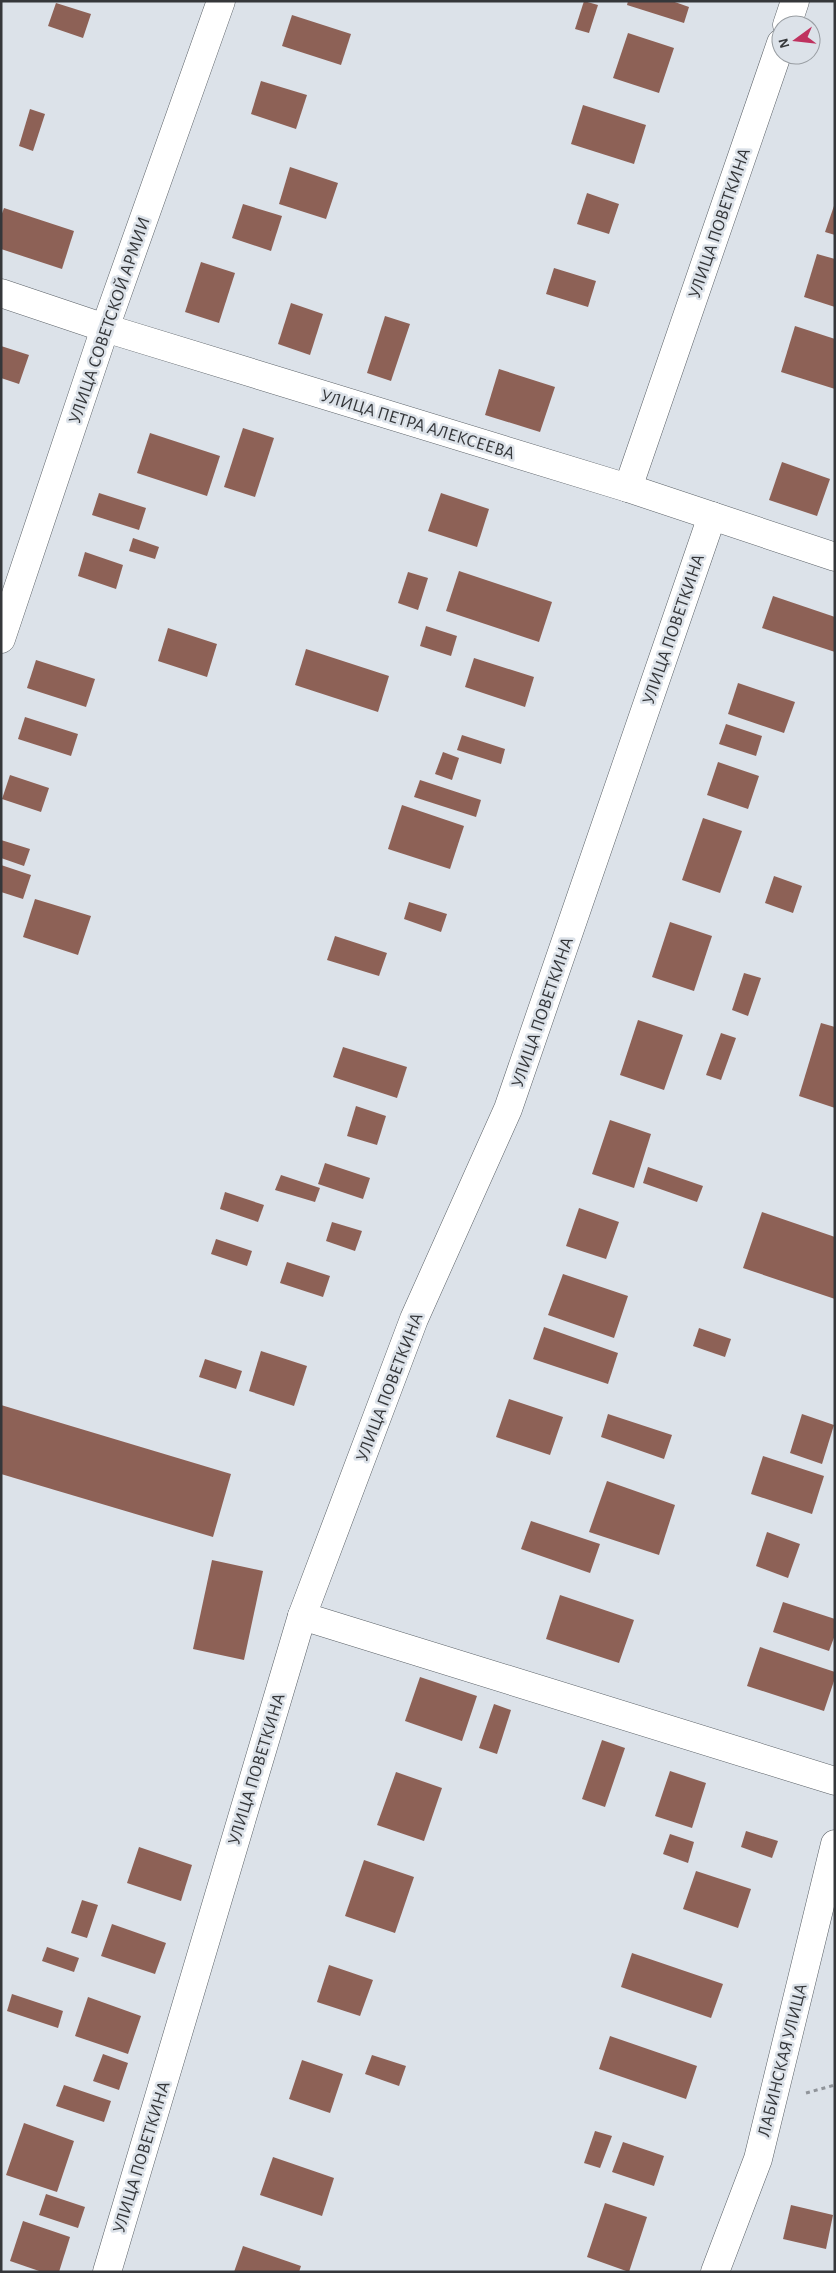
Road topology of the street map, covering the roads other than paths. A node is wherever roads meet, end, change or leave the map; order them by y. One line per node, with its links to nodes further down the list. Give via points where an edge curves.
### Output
1 (221, 1): 6 (street, УЛИЦА СОВЕТСКОЙ АРМИИ)
2 (796, 1): 3 (street)
3 (791, 15)
4 (773, 65): 7 (street, УЛИЦА ПОВЕТКИНА)
5 (1, 293): 6 (street, УЛИЦА ПЕТРА АЛЕКСЕЕВА)
6 (105, 328): 7 (street, УЛИЦА ПЕТРА АЛЕКСЕЕВА); 10 (street, УЛИЦА СОВЕТСКОЙ АРМИИ)
7 (628, 488): 8 (street, УЛИЦА ПЕТРА АЛЕКСЕЕВА)
8 (712, 516): 9 (street, УЛИЦА ПЕТРА АЛЕКСЕЕВА); 11 (street, УЛИЦА ПОВЕТКИНА, via 508,1109 414,1319)
9 (835, 557)
10 (1, 639)
11 (302, 1616): 12 (street); 14 (street, УЛИЦА ПОВЕТКИНА)
12 (835, 1781)
13 (835, 1844): 15 (street, ЛАБИНСКАЯ УЛИЦА, via 758,2159)
14 (107, 2272)
15 (715, 2272)

